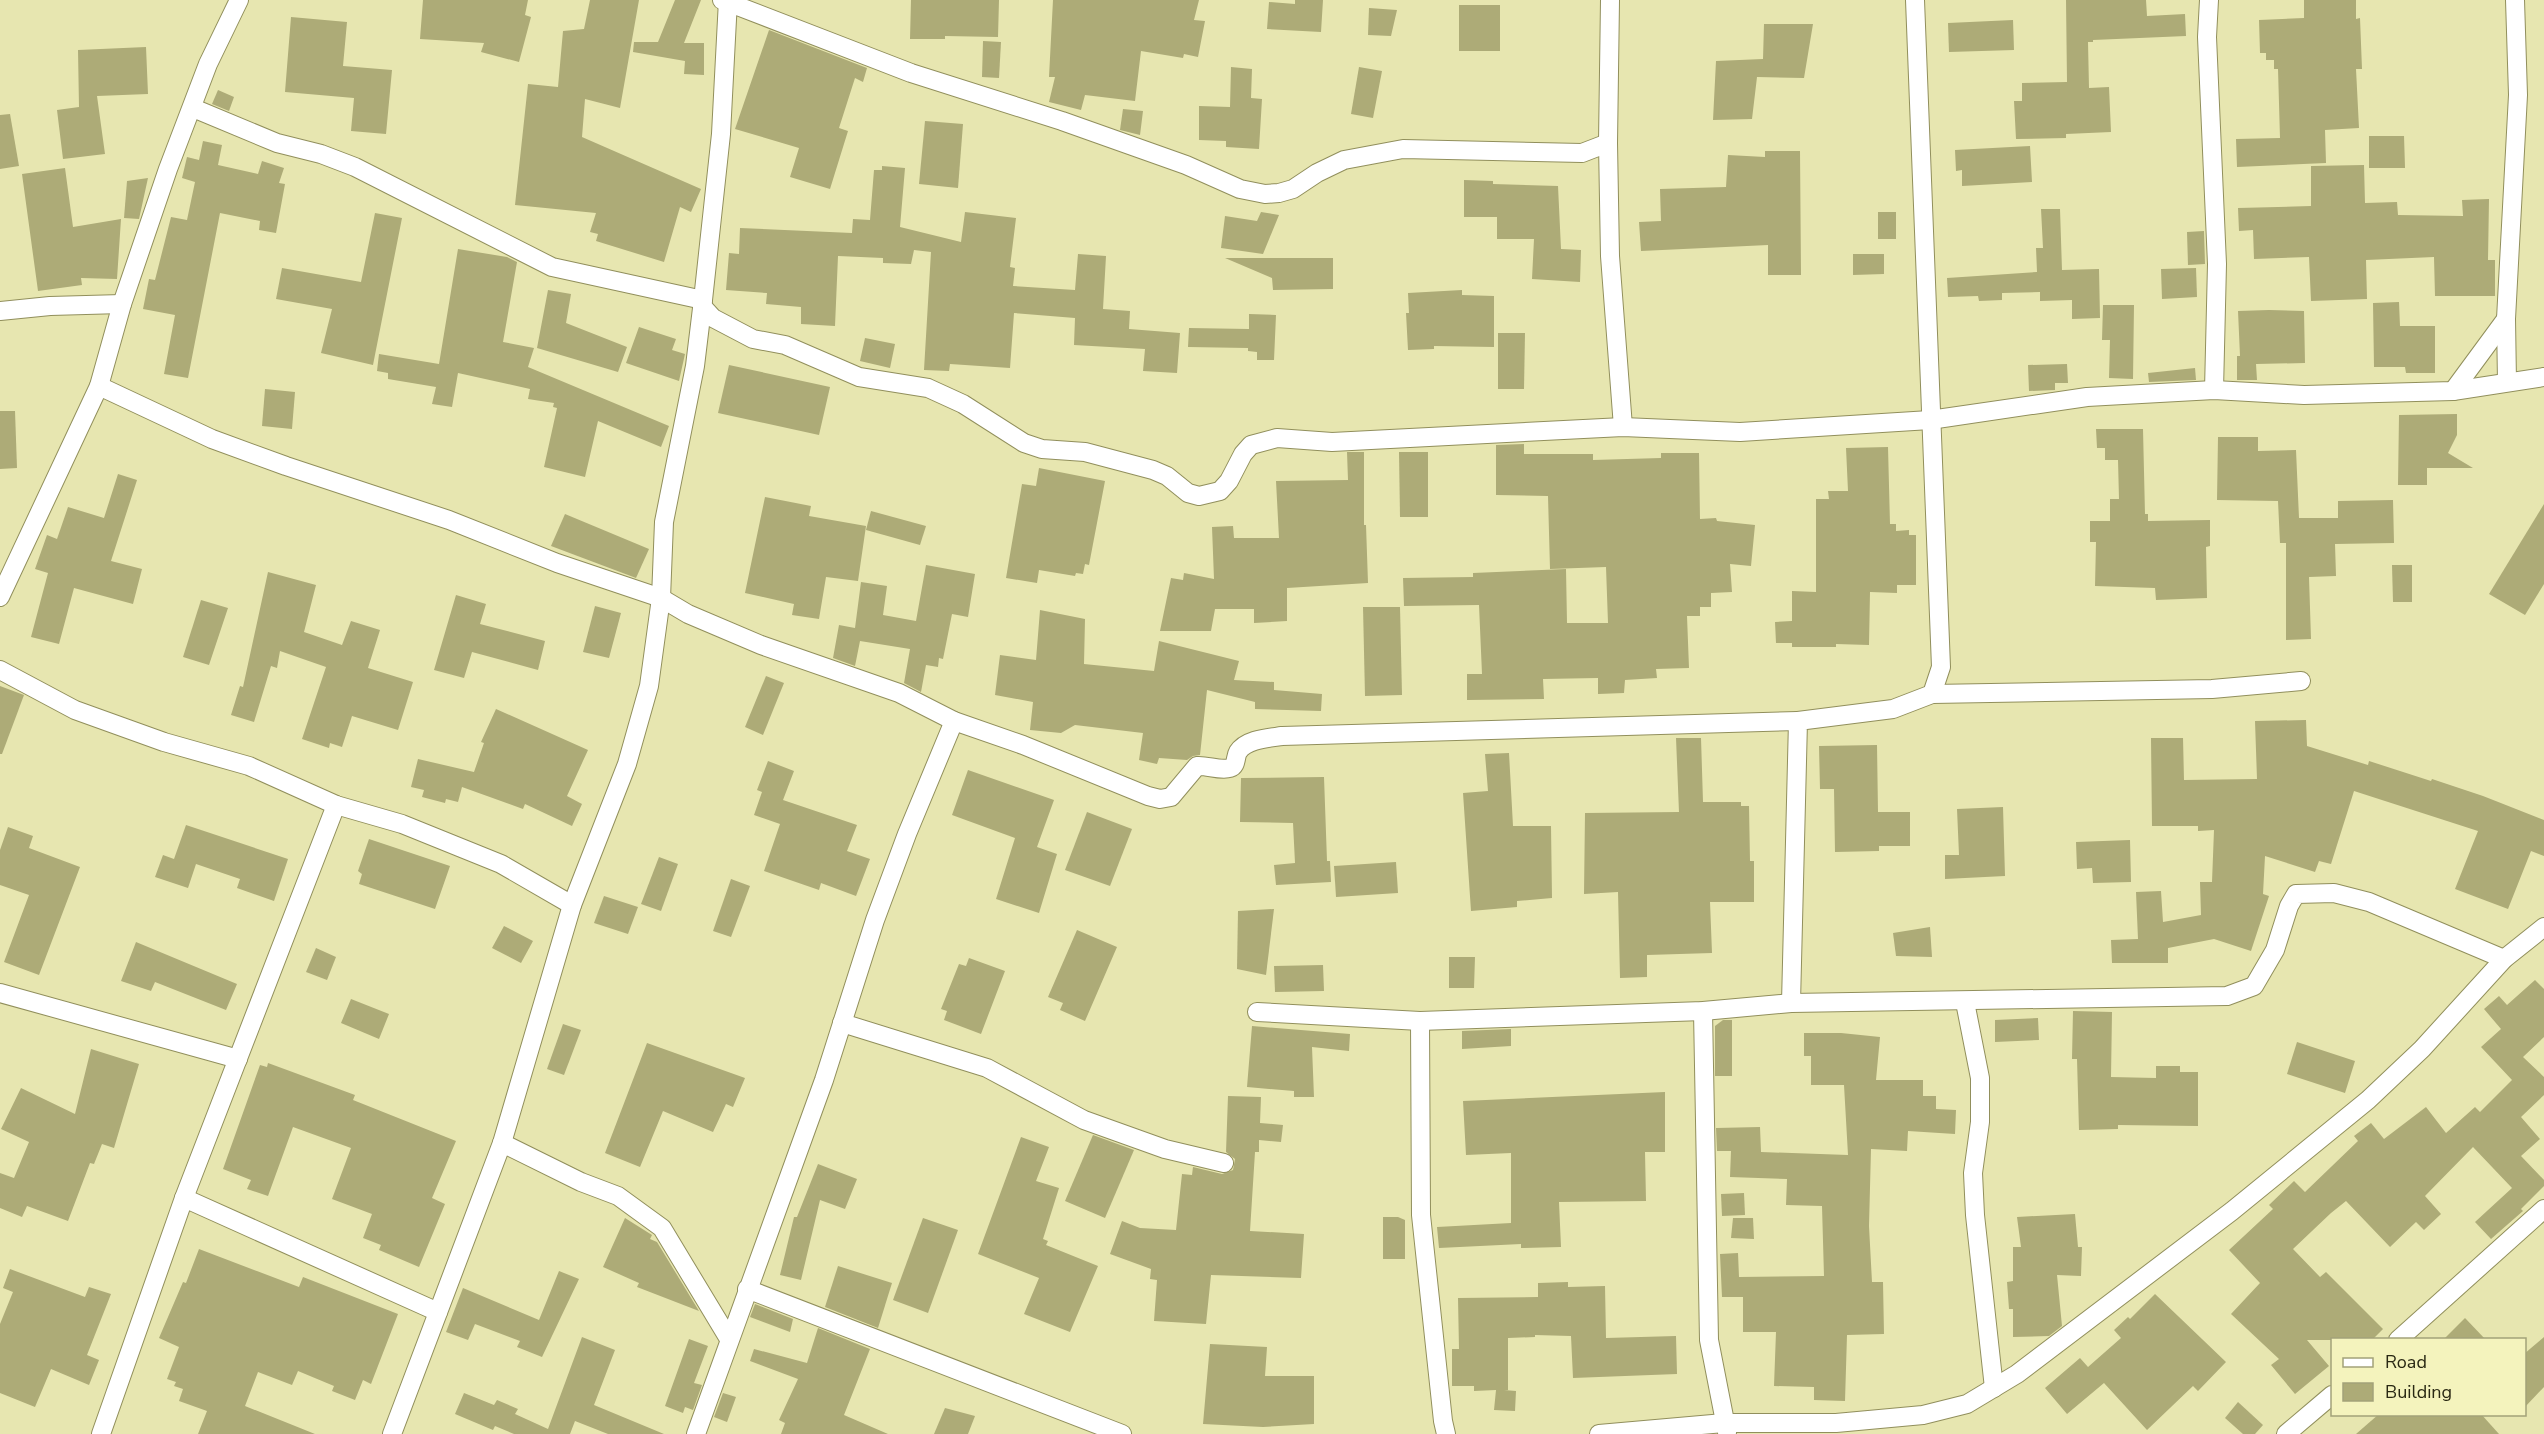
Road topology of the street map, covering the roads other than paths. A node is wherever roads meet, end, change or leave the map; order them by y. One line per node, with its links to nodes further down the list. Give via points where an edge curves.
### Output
1 (239, 0): 7 (street, via 208,64)
2 (1610, 0): 8 (street)
3 (1915, 0): 20 (street)
4 (2209, 0): 18 (street, via 2207,37 2217,264)
5 (2515, 0): 14 (street, via 2518,95)
6 (726, 1): 9 (street, via 911,73 1074,125 1240,189 1265,194 1293,189 1344,160 1403,149); 11 (street, via 722,134)
7 (193, 108): 11 (street, via 277,143 355,166 552,267); 12 (street)
8 (1608, 143): 9 (street); 10 (street)
9 (1582, 153): 10 (street)
10 (1609, 174): 21 (street, via 1610,256)
11 (702, 303): 21 (street, via 712,318 753,339 785,345 859,377 927,388 963,404 1024,442 1042,448 1085,452 1153,470 1199,496 1220,491 1243,454 1261,441 1295,438 1332,442); 23 (street, via 695,366 664,522)
12 (122, 304): 13 (street); 17 (street)
13 (0, 311)
14 (2506, 319): 16 (street); 19 (street)
15 (2544, 377): 16 (street)
16 (2507, 382): 19 (street)
17 (99, 386): 22 (street); 23 (street, via 212,439)
18 (2214, 390): 19 (street, via 2304,395); 20 (street, via 2087,397)
19 (2453, 391)
20 (1930, 420): 21 (street, via 1740,432); 26 (street, via 1941,667)
21 (1623, 427)
22 (0, 597)
23 (661, 598): 27 (street, via 740,636 899,693); 30 (street, via 649,686 627,764)
24 (0, 670): 29 (street, via 75,710 164,742 249,766)
25 (2301, 681): 26 (street, via 2212,689)
26 (1932, 694): 28 (street, via 1893,709)
27 (954, 721): 28 (street, via 1160,798 1171,797 1197,766 1230,768 1246,746 1282,736); 39 (street, via 875,920)
28 (1798, 721): 35 (street)
29 (336, 805): 30 (street, via 402,824 501,864); 40 (street)
30 (572, 905): 41 (street)
31 (2544, 927): 32 (street)
32 (2504, 958): 34 (street, via 2369,903 2334,893 2296,894 2275,950 2254,986 2227,996); 49 (street, via 2422,1049 2368,1100 2232,1211)
33 (0, 993): 40 (street)
34 (1965, 1002): 35 (street); 49 (street, via 1980,1078 1980,1122 1973,1173)
35 (1791, 1004): 36 (street)
36 (1703, 1011): 38 (street); 51 (street, via 1709,1340)
37 (1257, 1012): 38 (street)
38 (1420, 1021): 56 (street, via 1421,1215)
39 (842, 1023): 42 (street, via 987,1068 1084,1120 1165,1149); 45 (street)
40 (238, 1059): 43 (street)
41 (502, 1143): 46 (street); 48 (street, via 618,1196 662,1228)
42 (1224, 1163)
43 (184, 1198): 46 (street); 52 (street)
44 (2544, 1209): 47 (street)
45 (747, 1289): 48 (street); 55 (street)
46 (438, 1312): 53 (street)
47 (2400, 1338)
48 (729, 1339): 54 (street)
49 (1994, 1388): 51 (street, via 1967,1404 1923,1415)
50 (2331, 1396): 58 (street)
51 (1725, 1429): 57 (street)
52 (101, 1434)
53 (392, 1434)
54 (696, 1434)
55 (1122, 1434)
56 (1446, 1434)
57 (1599, 1434)
58 (2286, 1434)

